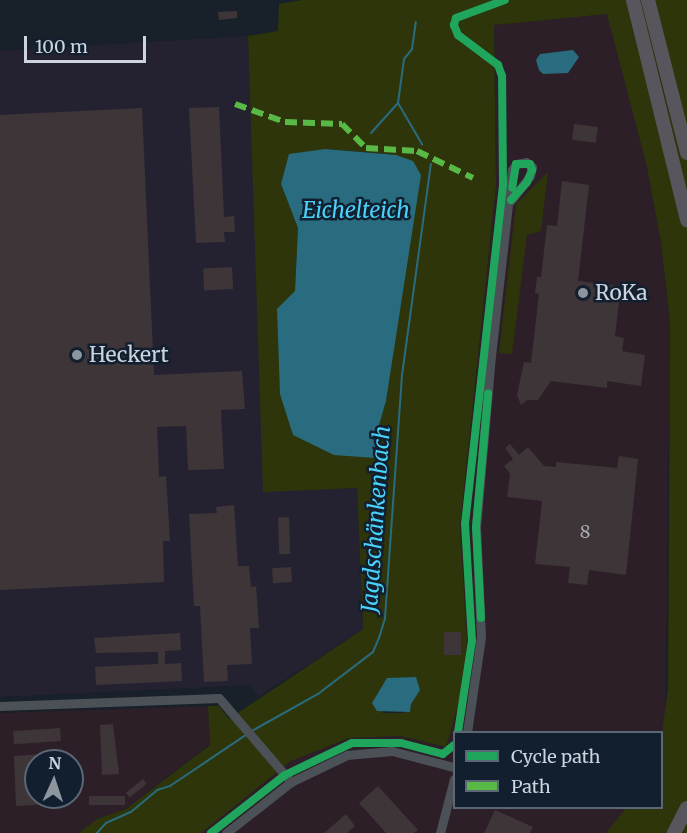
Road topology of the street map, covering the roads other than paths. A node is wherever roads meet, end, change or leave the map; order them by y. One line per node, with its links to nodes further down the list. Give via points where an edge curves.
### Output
1 (649, 4): 3 (highway)
2 (634, 5): 5 (highway)
3 (687, 153)
4 (511, 200): 7 (street, via 491,356 476,527 481,637)
5 (687, 220)
6 (0, 706): 9 (street, via 214,697)
7 (467, 731)
8 (453, 767): 9 (street, via 378,750 346,755)
9 (291, 782): 12 (street)
10 (453, 783): 13 (street)
11 (687, 808): 14 (highway)
12 (226, 833)
13 (440, 833)
14 (674, 833)

